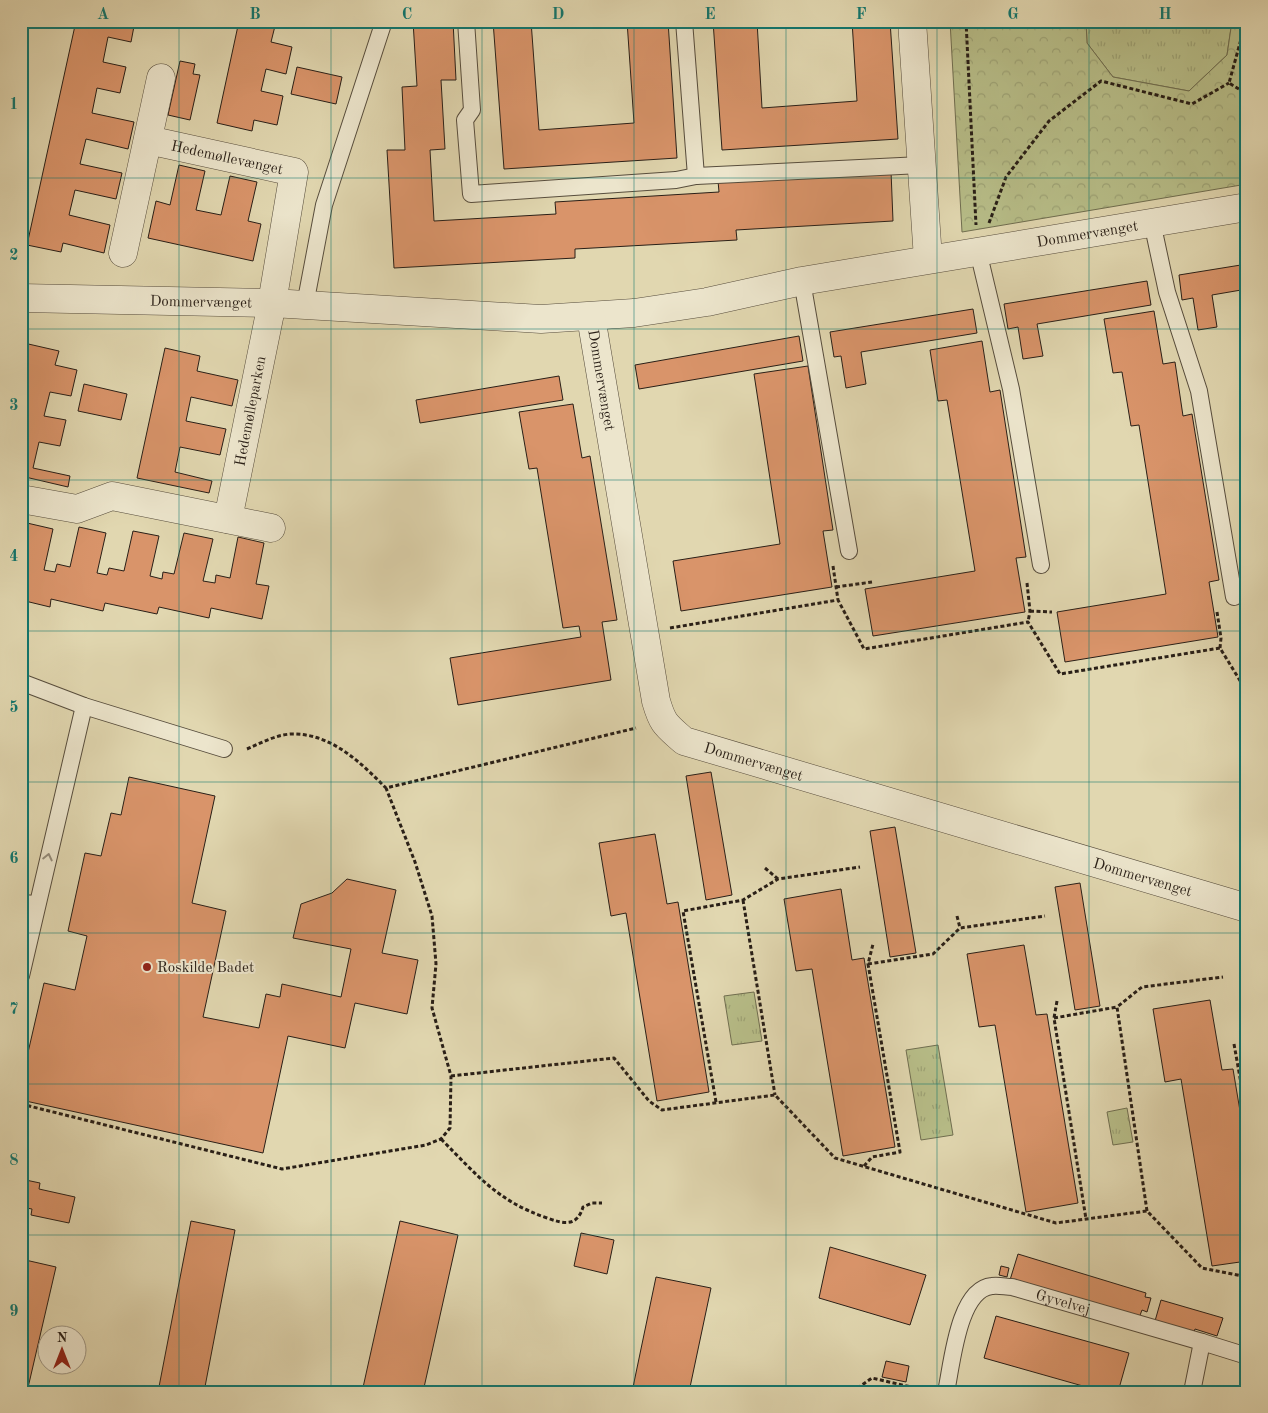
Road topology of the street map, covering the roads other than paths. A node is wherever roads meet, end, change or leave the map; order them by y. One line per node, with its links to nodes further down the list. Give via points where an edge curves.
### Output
1 (384, 21): 17 (lane, via 324,205)
2 (466, 21): 8 (lane, via 472,110 464,120 471,194)
3 (684, 21): 8 (lane)
4 (912, 21): 7 (street)
5 (161, 78): 6 (street)
6 (148, 140): 12 (street); 16 (street, Hedemøllevænget, via 294,172)
7 (921, 165): 8 (lane); 13 (street)
8 (696, 176)
9 (1247, 207): 10 (street, Dommervænget)
10 (1152, 222): 11 (street, Dommervænget); 24 (lane, via 1167,292 1199,391)
11 (978, 251): 13 (street, Dommervænget); 23 (lane, via 1012,389)
12 (123, 253)
13 (928, 260): 14 (street, Dommervænget)
14 (802, 281): 18 (street, Dommervænget, via 671,308); 22 (lane)
15 (21, 298): 16 (street, Dommervænget)
16 (272, 303): 17 (street, Dommervænget); 20 (street, Hedemølleparken)
17 (305, 305): 18 (street, Dommervænget, via 541,319)
18 (591, 317): 29 (street, Dommervænget, via 662,722 684,741)
19 (21, 499): 20 (street, via 77,510 112,496)
20 (228, 519): 21 (street)
21 (271, 528)
22 (849, 551)
23 (1041, 565)
24 (1234, 597)
25 (21, 682): 26 (lane)
26 (84, 706): 27 (lane); 28 (lane, one-way to 26)
27 (224, 749)
28 (29, 904): 30 (lane)
29 (1247, 908)
30 (21, 976)
31 (1202, 1342): 32 (lane, Gyvelvej); 33 (lane, Gyvelvej, via 1012,1287 991,1286 976,1293 964,1309); 34 (lane)
32 (1247, 1356)
33 (946, 1392)
34 (1192, 1392)

